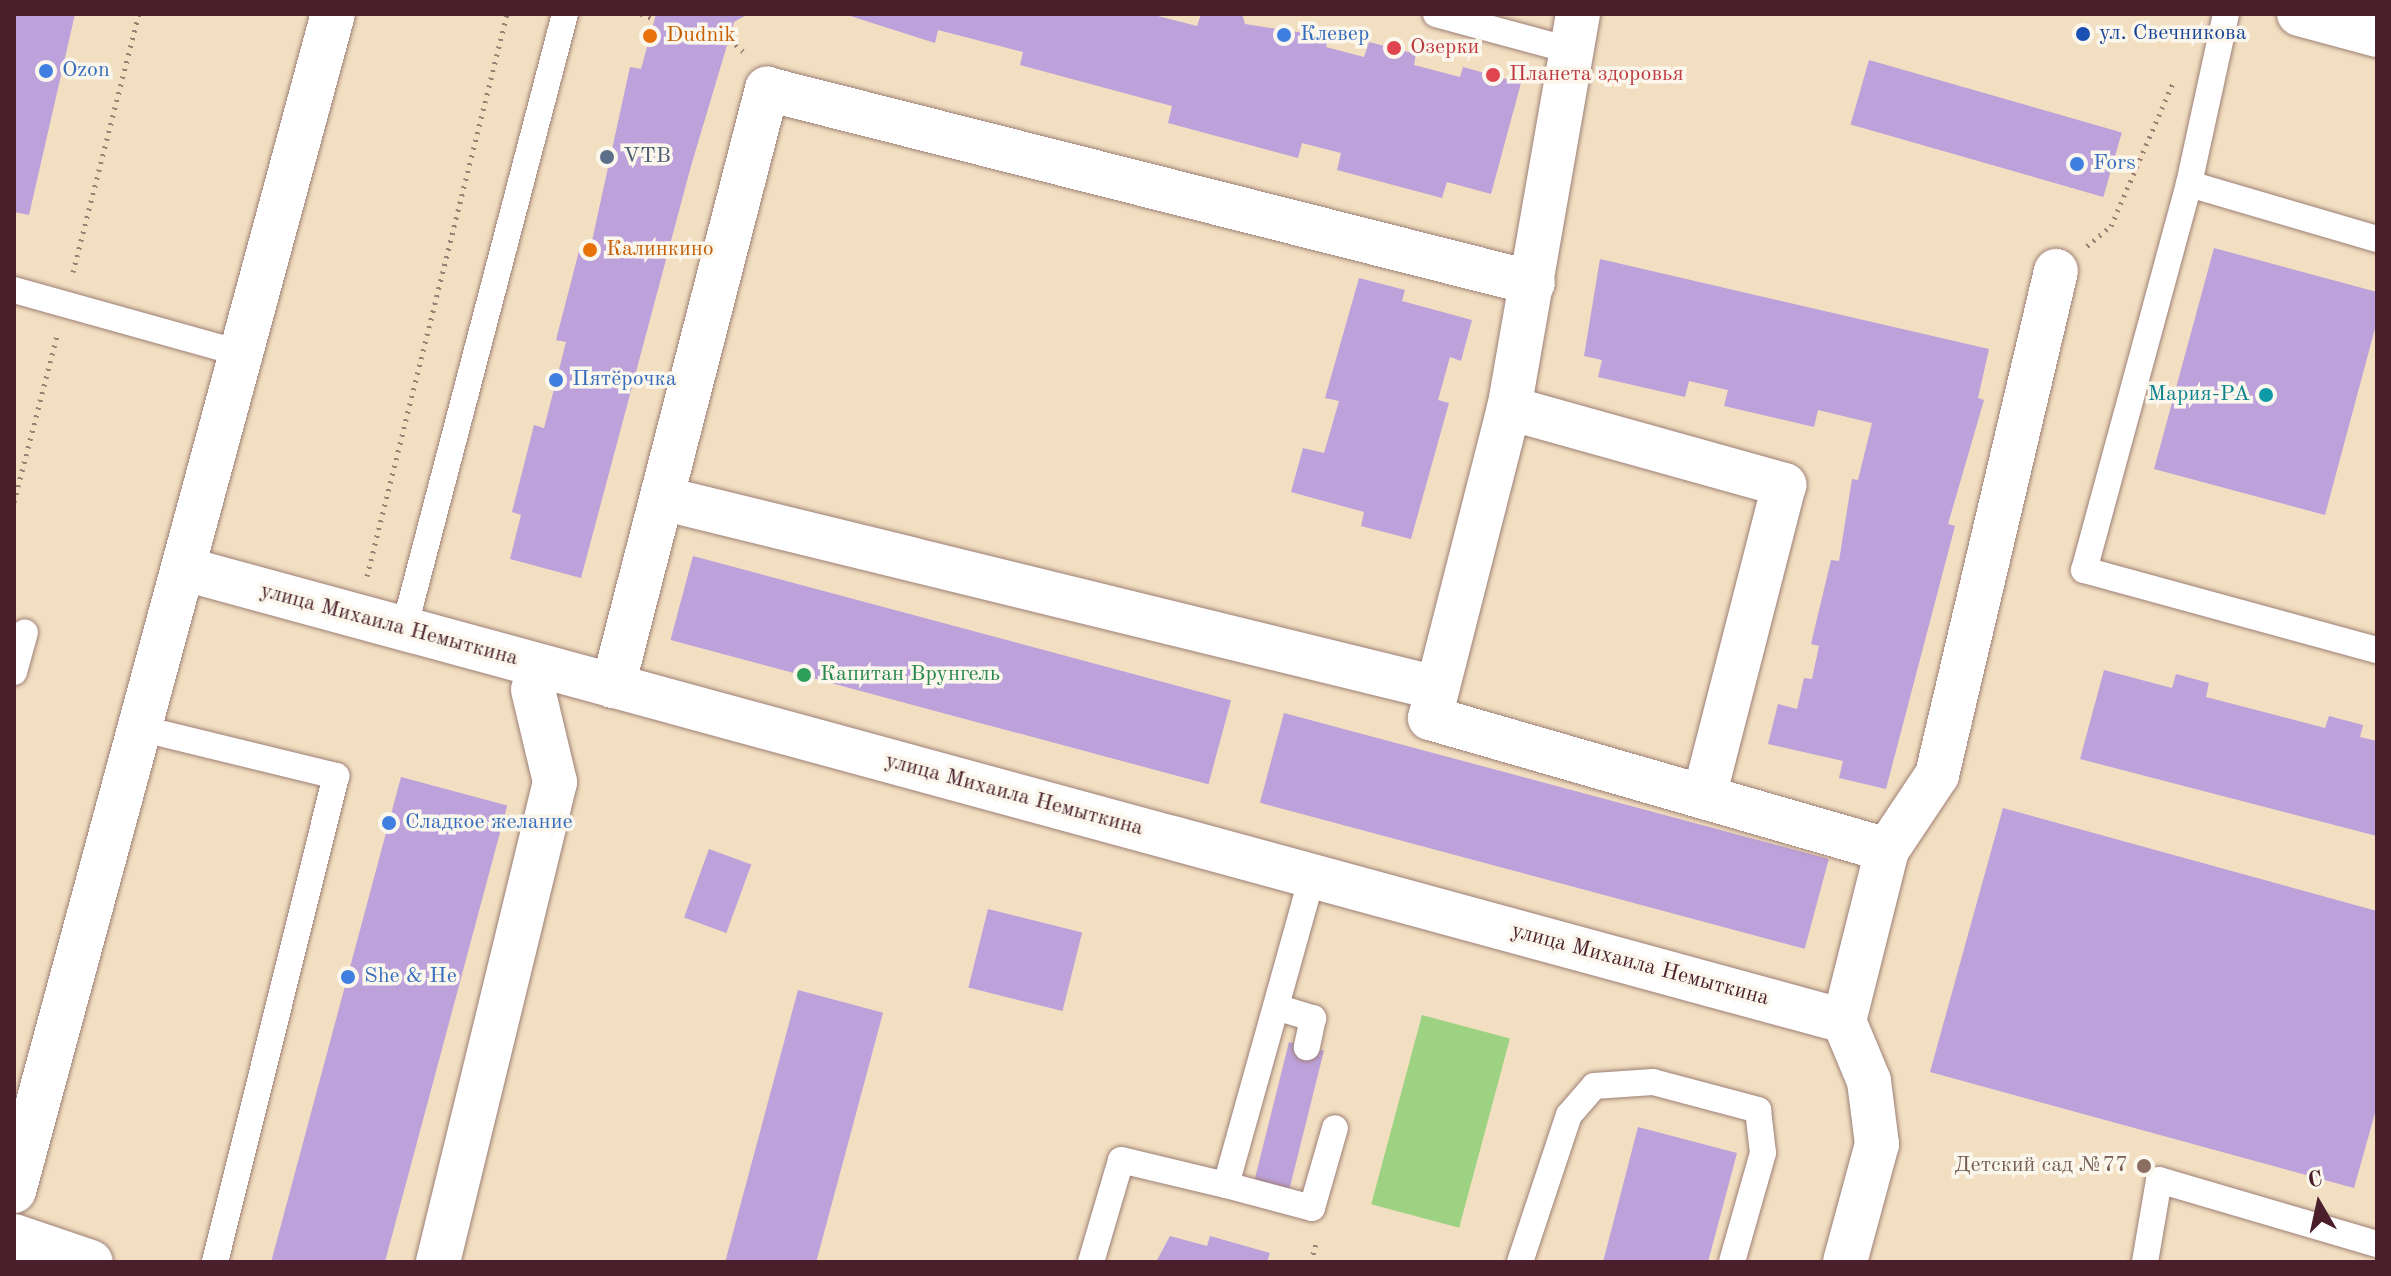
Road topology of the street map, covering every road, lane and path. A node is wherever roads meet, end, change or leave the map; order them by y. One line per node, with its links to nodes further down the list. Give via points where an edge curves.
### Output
1 (139, 14): 18 (path)
2 (333, 14): 19 (street)
3 (507, 14): 24 (path)
4 (565, 14): 25 (lane)
5 (641, 14): 9 (path)
6 (1436, 14): 10 (lane)
7 (2226, 14): 13 (lane)
8 (2299, 14): 11 (street)
9 (654, 19)
10 (1574, 32): 16 (street)
11 (2377, 35)
12 (2178, 71): 15 (path, via 2111,226)
13 (2189, 184): 14 (lane); 27 (lane, via 2084,570)
14 (2377, 239)
15 (2056, 271): 34 (street, via 1937,775)
16 (1533, 283): 20 (street); 21 (street, via 767,89)
17 (14, 290): 18 (lane)
18 (65, 302): 19 (lane); 22 (path)
19 (243, 354): 23 (street)
20 (1509, 408): 30 (street); 33 (street, via 1784,485)
21 (662, 498): 29 (street); 30 (street)
22 (14, 502)
23 (185, 569): 24 (street, улица Михаила Немыткина); 32 (street)
24 (357, 616): 25 (street, улица Михаила Немыткина)
25 (404, 629): 29 (street, улица Михаила Немыткина)
26 (25, 632): 28 (lane)
27 (2377, 650)
28 (14, 672)
29 (613, 686): 35 (street, улица Михаила Немыткина)
30 (1437, 688): 33 (street, via 1430,718)
31 (533, 690): 47 (street, via 555,782)
32 (143, 729): 41 (street); 46 (lane, via 336,776)
33 (1704, 797): 34 (street)
34 (1887, 850): 37 (street)
35 (1312, 876): 36 (lane); 37 (street, улица Михаила Немыткина)
36 (1276, 1007): 38 (lane, via 1313,1018); 40 (lane)
37 (1844, 1021): 52 (street, via 1869,1081 1877,1144)
38 (1307, 1047)
39 (1335, 1128): 40 (lane, via 1312,1208)
40 (1226, 1185): 48 (lane, via 1121,1160)
41 (14, 1191)
42 (14, 1236): 45 (street)
43 (1318, 1238): 49 (path)
44 (2377, 1244): 53 (lane, via 2159,1180)
45 (91, 1262)
46 (215, 1262)
47 (438, 1262)
48 (1091, 1262)
49 (1311, 1262)
50 (1520, 1262): 51 (lane, via 1569,1115 1594,1086 1653,1082 1758,1110 1763,1153)
51 (1732, 1262)
52 (1845, 1262)
53 (2145, 1262)

